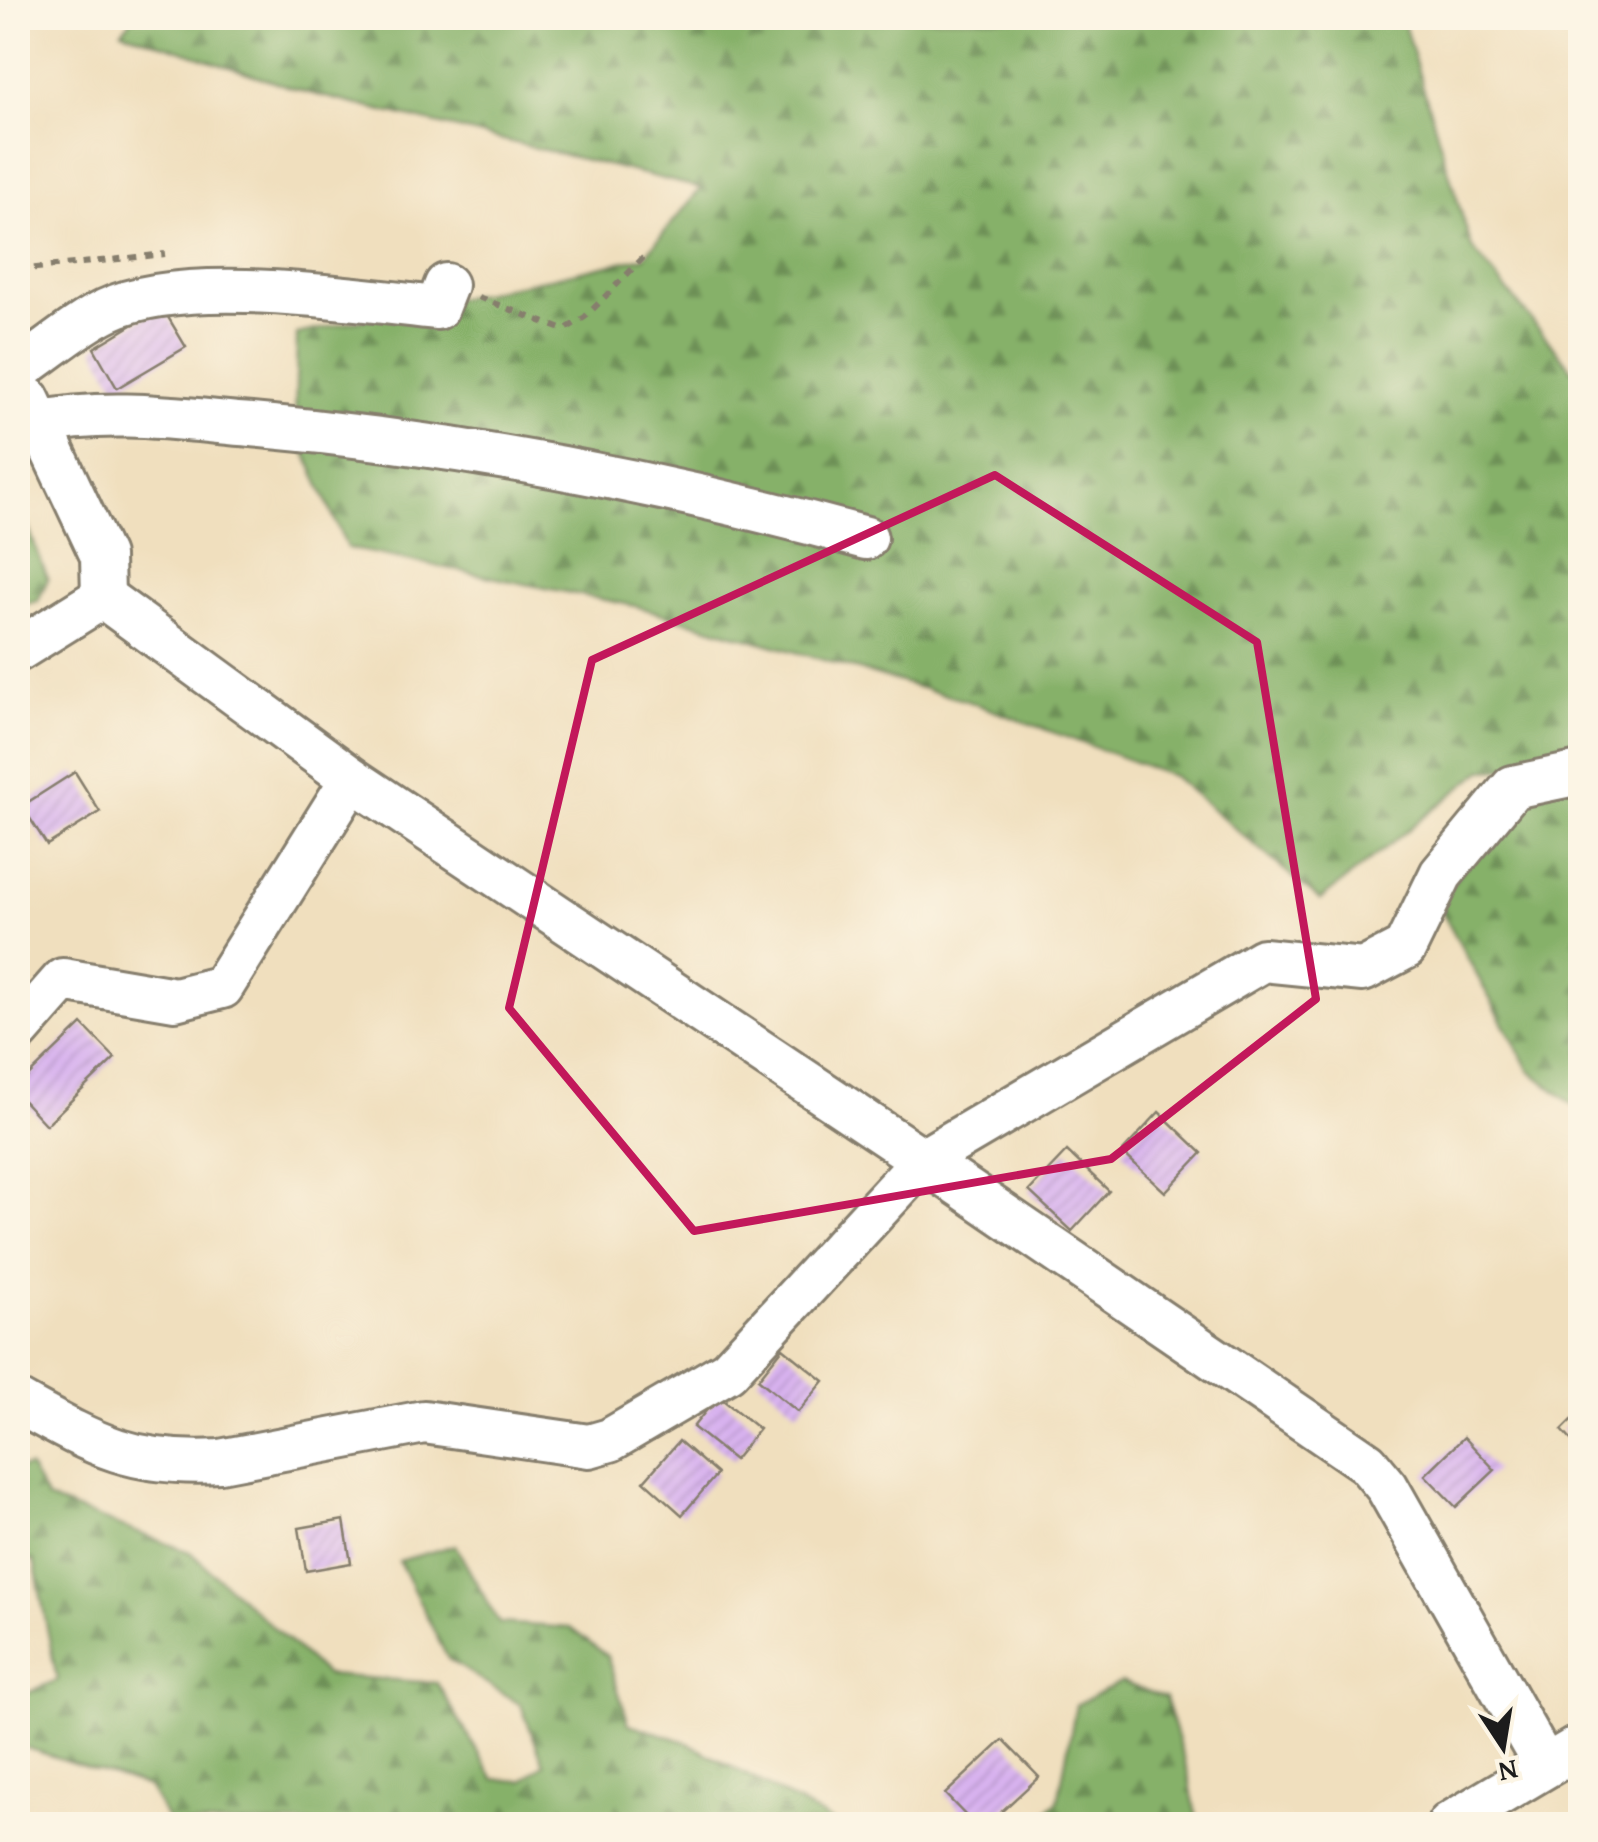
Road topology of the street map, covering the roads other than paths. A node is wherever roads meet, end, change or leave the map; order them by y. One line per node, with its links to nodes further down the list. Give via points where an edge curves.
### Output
1 (446, 285): 2 (street, via 437,308 301,293 161,294 108,310)
2 (18, 374): 3 (street)
3 (38, 423): 4 (street, via 135,414 372,436 730,501); 5 (street, via 102,556)
4 (866, 538)
5 (104, 597): 6 (street); 8 (street)
6 (18, 650)
7 (1580, 772): 10 (street, via 1513,786 1441,874 1406,948 1363,970 1263,960)
8 (352, 780): 9 (street, via 222,987 175,999 63,980); 10 (street)
9 (18, 1031)
10 (923, 1160): 11 (street, via 728,1371 589,1446 424,1422 187,1463 105,1450); 12 (street, via 1367,1463)
11 (18, 1402)
12 (1563, 1756): 13 (street)
13 (1449, 1824)

